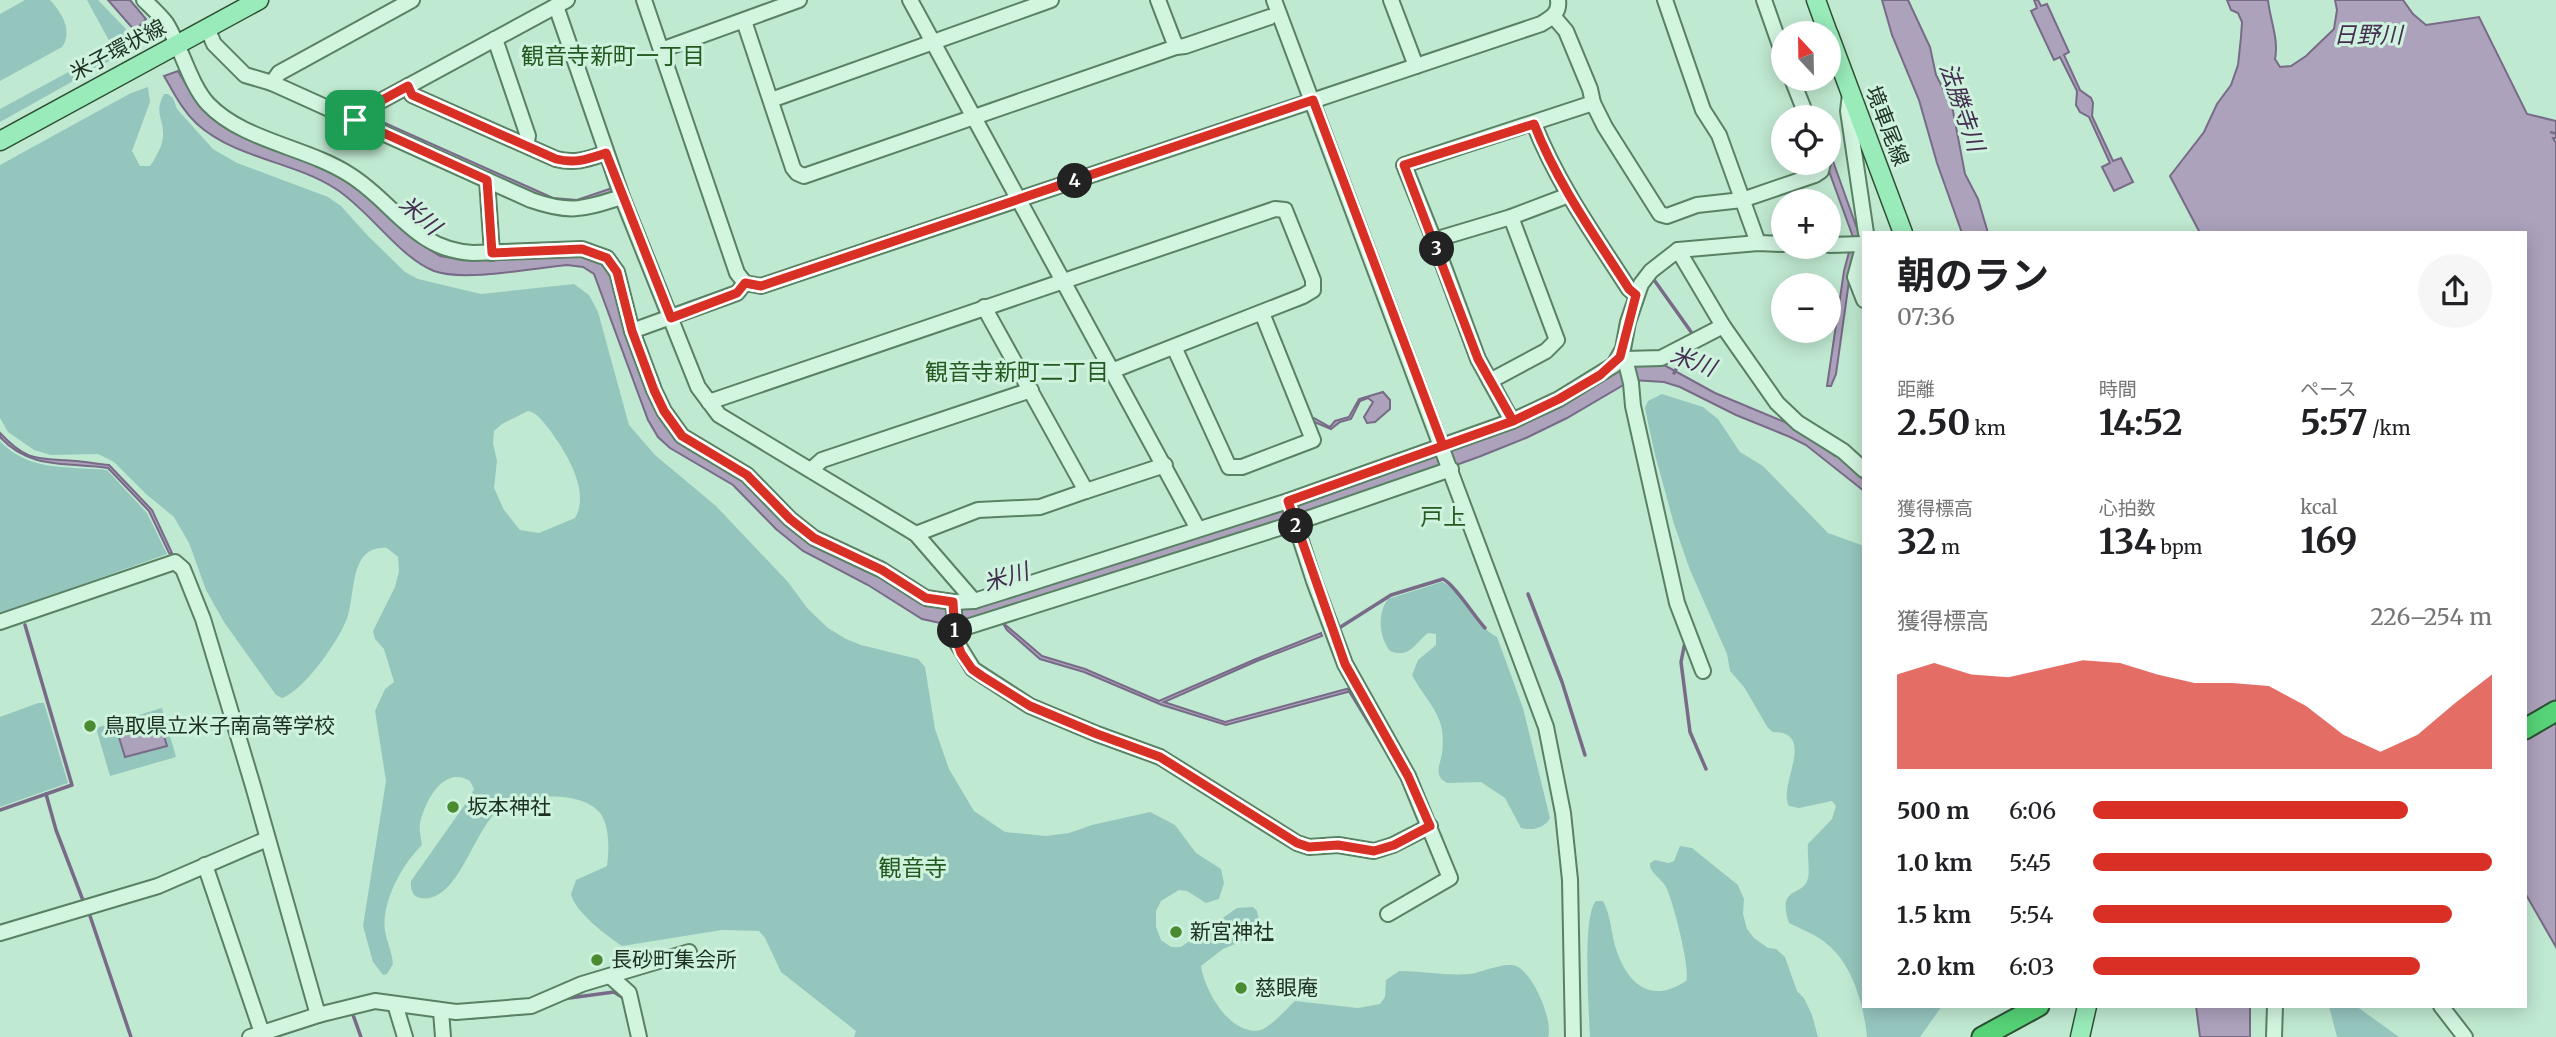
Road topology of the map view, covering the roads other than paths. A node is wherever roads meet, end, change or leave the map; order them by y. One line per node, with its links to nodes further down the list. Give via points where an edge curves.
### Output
1 (144, 0): 24 (street, via 165,22)
2 (259, 0): 21 (main road, 米子環状線)
3 (412, 0): 29 (street, via 279,73)
4 (644, 0): 26 (street)
5 (799, 0): 18 (street)
6 (910, 0): 23 (street)
7 (1051, 0): 23 (street)
8 (1158, 0): 25 (street)
9 (1275, 0): 33 (street)
10 (1391, 0): 27 (street)
11 (1558, 0): 17 (street)
12 (1665, 0): 46 (street, via 1703,110 1719,135)
13 (1764, 0): 19 (street)
14 (1816, 0): 20 (main road, 境車尾線)
15 (562, 3): 22 (street); 40 (street)
16 (1270, 17): 25 (street)
17 (1554, 17): 27 (street); 34 (street, via 1566,31)
18 (744, 21): 26 (street); 32 (street)
19 (1771, 21)
20 (1823, 21)
21 (207, 28): 24 (main road, 米子環状線); 29 (street, via 214,44 245,75)
22 (495, 39): 30 (street); 39 (street, via 528,136)
23 (933, 42): 32 (street); 35 (street)
24 (176, 45): 38 (main road, 米子環状線); 55 (street, via 206,103 232,124 350,175 417,234 440,248)
25 (1176, 47): 35 (street)
26 (661, 50): 57 (street, via 737,273)
27 (1416, 66): 33 (street)
28 (1841, 69): 31 (main road, 境車尾線)
29 (272, 83): 36 (street)
30 (408, 86): 36 (street, via 364,110); 39 (street, via 412,95)
31 (1850, 93): 48 (main road, 境車尾線); 50 (street)
32 (771, 100): 35 (street, via 793,168 804,176)
33 (1313, 100): 45 (street); 72 (street)
34 (1593, 103): 37 (street); 46 (street, via 1660,214)
35 (974, 116): 45 (street)
36 (355, 120): 42 (street)
37 (1534, 124): 43 (street); 49 (street, via 1404,165)
38 (0, 141)
39 (526, 145): 40 (street, via 569,162)
40 (606, 153): 44 (street)
41 (1815, 175): 46 (street)
42 (487, 180): 44 (street, via 556,209 581,210); 55 (street)
43 (1569, 195): 47 (street); 58 (street)
44 (622, 197): 62 (street)
45 (1019, 200): 56 (street); 57 (street, via 761,286)
46 (1742, 200): 51 (street)
47 (1511, 217): 49 (street); 68 (street, via 1557,340)
48 (1902, 231)
49 (1434, 240): 68 (street)
50 (1860, 242): 53 (street); 59 (street, via 1855,277)
51 (1758, 243): 52 (street); 54 (street)
52 (1771, 244)
53 (1841, 244)
54 (1678, 250): 58 (street, via 1651,271); 63 (street)
55 (492, 253): 64 (street, via 582,249 607,258 617,272)
56 (1064, 280): 60 (street); 61 (street, via 1281,208 1289,217 1314,286 1303,296); 67 (street)
57 (745, 283): 62 (street, via 737,293)
58 (1636, 295): 66 (street)
59 (1862, 295)
60 (984, 307): 69 (street); 70 (street)
61 (1262, 313): 65 (street); 65 (street, via 1312,440 1277,454 1236,469 1229,467)
62 (671, 318): 64 (street); 70 (street, via 698,387)
63 (1723, 326): 66 (street, via 1661,358); 74 (street, via 1784,411)
64 (632, 331): 82 (street, via 654,390 682,436 747,475 814,538 882,570 926,598)
65 (1174, 347): 67 (street)
66 (1623, 360): 71 (street); 85 (street, via 1677,603)
67 (1114, 370): 73 (street)
68 (1490, 382): 71 (street)
69 (1031, 390): 75 (street, via 822,460); 76 (street)
70 (709, 402): 75 (street, via 719,415)
71 (1513, 421): 72 (street)
72 (1447, 458): 77 (street); 78 (street); 109 (street, via 1548,738 1570,880)
73 (1165, 465): 76 (street); 79 (street)
74 (1862, 468)
75 (811, 470): 80 (street)
76 (1086, 491): 80 (street, via 1040,508 978,510)
77 (1288, 503): 78 (street); 79 (street)
78 (1295, 521): 84 (street); 90 (street, via 1345,664 1408,776)
79 (1198, 529): 81 (street)
80 (916, 534): 81 (street)
81 (974, 601): 82 (street)
82 (953, 605): 84 (street)
83 (0, 622): 91 (street, via 175,562 183,569 202,619)
84 (954, 628): 90 (street, via 961,653 972,669 1001,688 1030,706 1160,757 1297,843 1374,851)
85 (1703, 671)
86 (2556, 711): 88 (highway)
87 (2556, 719): 89 (highway)
88 (2527, 728)
89 (2527, 736)
90 (1430, 826): 93 (street, via 1450,878)
91 (267, 839): 92 (street); 104 (street)
92 (205, 865): 94 (street, via 158,886); 105 (street)
93 (1388, 914)
94 (0, 933)
95 (689, 951): 96 (street)
96 (611, 977): 103 (street, via 531,1006); 108 (street, via 629,993)
97 (396, 1004): 103 (street); 104 (street, via 376,1001); 106 (street)
98 (2018, 1008): 110 (highway)
99 (2035, 1008): 111 (highway)
100 (2087, 1008): 112 (main road)
101 (2275, 1008): 113 (street)
102 (2443, 1008): 114 (street)
103 (441, 1011): 107 (street)
104 (318, 1015): 105 (street)
105 (256, 1035)
106 (405, 1037)
107 (443, 1037)
108 (639, 1037)
109 (1573, 1037)
110 (1965, 1037)
111 (1982, 1037)
112 (2080, 1037)
113 (2274, 1037)
114 (2465, 1037)

